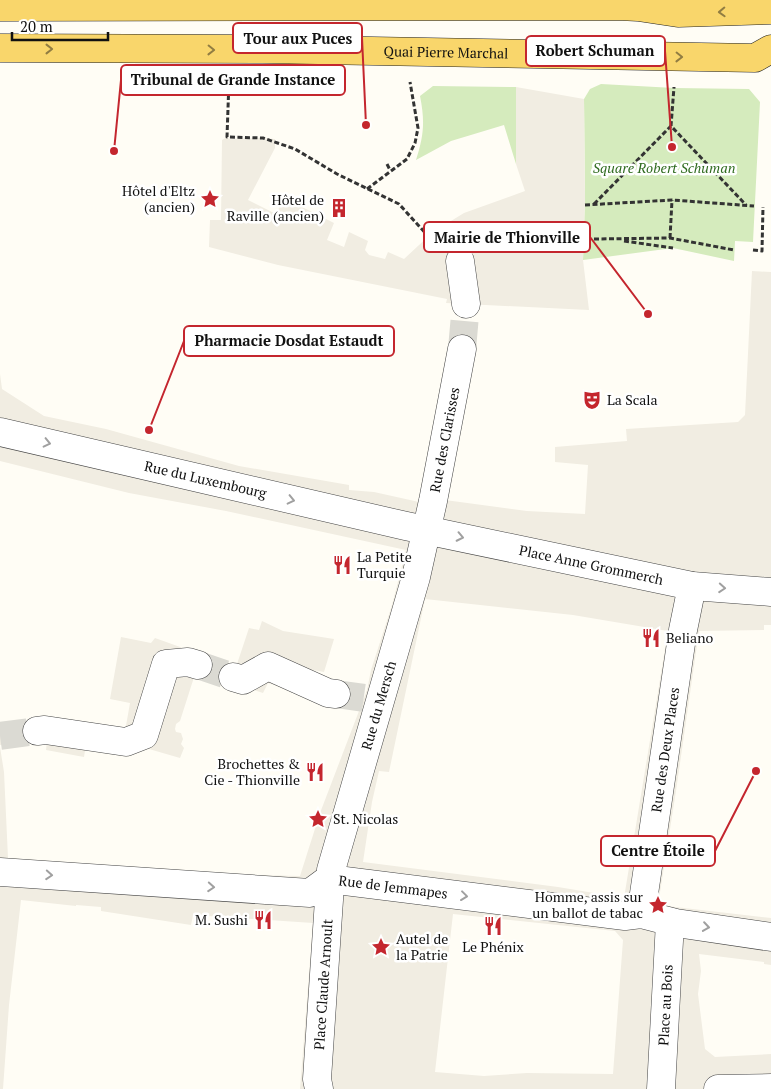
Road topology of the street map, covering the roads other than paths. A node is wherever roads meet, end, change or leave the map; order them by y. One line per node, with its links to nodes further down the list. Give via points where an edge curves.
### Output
1 (676, 0): 2 (main road)
2 (638, 6): 3 (main road); 4 (main road, one-way to 2, via 678,13)
3 (0, 7)
4 (771, 10)
5 (0, 48): 6 (main road, Quai Pierre Marchal, one-way to 6, via 755,58)
6 (771, 49)
7 (460, 261): 8 (street)
8 (466, 304)
9 (462, 349): 11 (street, Rue des Clarisses)
10 (0, 432): 11 (street, Rue du Luxembourg, one-way to 11)
11 (419, 529): 12 (street, Place Anne Grommerch, one-way to 12); 19 (street, Rue du Mersch, via 416,576 371,699)
12 (692, 586): 13 (street, Place Anne Grommerch, one-way to 13); 20 (street, Rue des Deux Places, via 682,630)
13 (771, 592)
14 (198, 665): 17 (street, via 188,662 166,664 144,735 126,742 45,730)
15 (233, 677): 16 (street, via 243,680 268,666)
16 (336, 694)
17 (37, 732)
18 (0, 872): 19 (street, Rue de Jemmapes, one-way to 19, via 310,894)
19 (329, 879): 20 (street, Rue de Jemmapes, one-way to 20, via 625,916); 24 (street, Place Claude Arnoult)
20 (641, 914): 21 (street, Rue de Jemmapes)
21 (670, 922): 22 (street, Rue de Jemmapes, one-way to 22); 25 (street, Place au Bois)
22 (771, 937)
23 (771, 1088): 26 (street)
24 (319, 1089)
25 (661, 1089)
26 (718, 1089)

